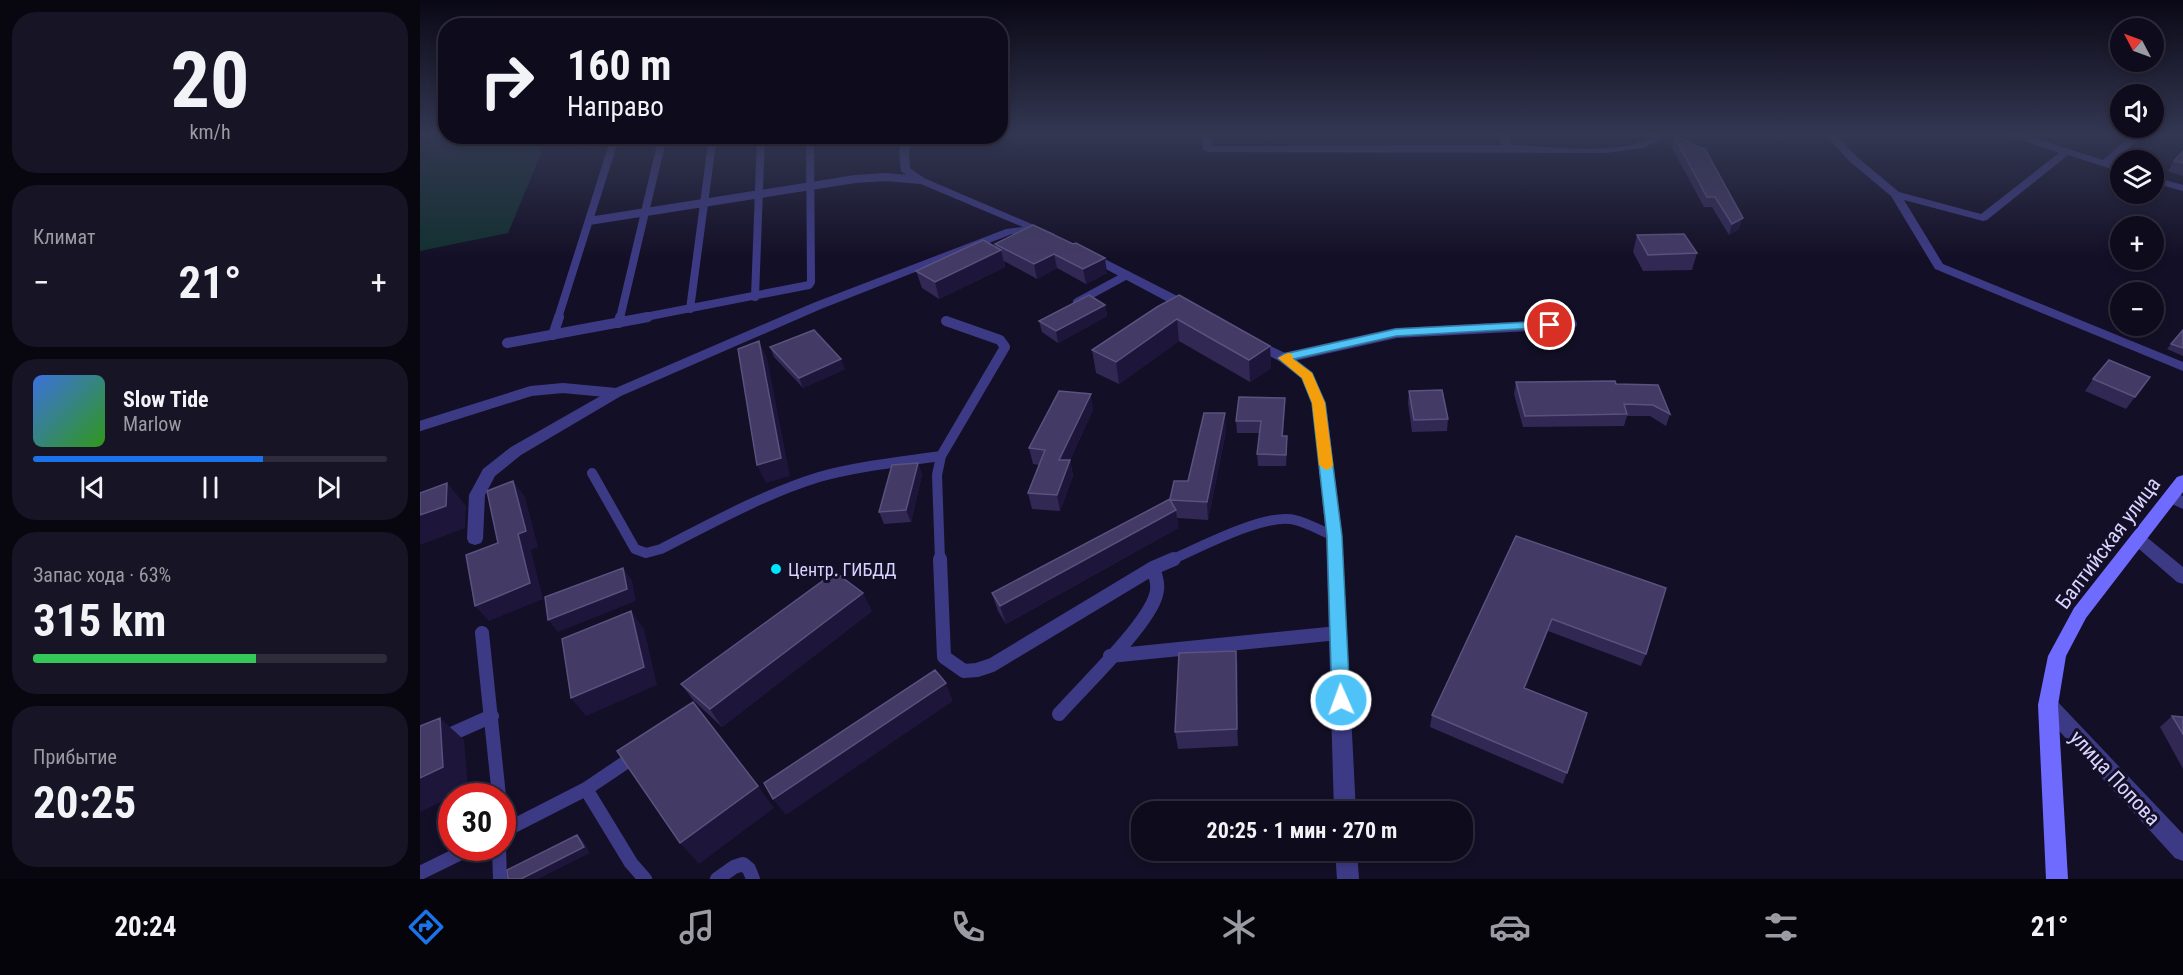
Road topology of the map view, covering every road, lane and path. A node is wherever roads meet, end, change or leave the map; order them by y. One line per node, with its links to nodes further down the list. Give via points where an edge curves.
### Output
1 (604, 175): 17 (lane)
2 (654, 175): 16 (lane)
3 (708, 175): 15 (lane)
4 (760, 175): 14 (lane)
5 (811, 175): 11 (lane)
6 (913, 175): 9 (street)
7 (1872, 175): 13 (street)
8 (2037, 175): 13 (street, via 1983,218)
9 (920, 180): 11 (lane, via 886,177); 18 (street)
10 (2164, 183): 12 (street)
11 (811, 186): 14 (lane); 22 (lane, via 811,282 803,288)
12 (2183, 189)
13 (1895, 194): 33 (street, via 1939,266)
14 (759, 195): 15 (lane); 22 (lane)
15 (704, 203): 16 (lane); 24 (lane)
16 (645, 213): 17 (lane); 27 (lane)
17 (589, 222): 29 (lane)
18 (1041, 230): 19 (street); 34 (street, via 1010,231 818,306)
19 (1060, 240)
20 (1079, 250): 21 (street)
21 (1127, 275): 23 (lane); 25 (street)
22 (755, 297): 24 (lane)
23 (1070, 306)
24 (690, 309): 27 (lane)
25 (1200, 314)
26 (946, 321): 36 (lane, via 1000,340 1005,347)
27 (619, 322): 29 (lane)
28 (1572, 324): 32 (lane, via 1396,333)
29 (553, 335): 31 (lane)
30 (1242, 336): 32 (street)
31 (507, 343)
32 (1284, 358): 40 (street, via 1307,376 1319,403)
33 (2183, 368)
34 (616, 393): 35 (lane, via 548,388); 41 (street, via 516,451 489,473 477,495)
35 (420, 426)
36 (941, 456): 37 (lane, via 803,482 646,553 635,549); 43 (lane, via 937,475 944,657 954,669 975,672 1001,662)
37 (592, 473)
38 (2183, 482): 39 (main road, Балтийская улица)
39 (2177, 500): 42 (main road, Балтийская улица)
40 (1334, 536): 43 (lane, via 1293,519 1272,520 1215,539); 46 (street)
41 (475, 539)
42 (2138, 539): 44 (street); 48 (main road, Балтийская улица, via 2075,621 2057,656)
43 (1153, 568): 47 (lane, via 1160,584 1156,599 1146,617)
44 (2183, 577)
45 (482, 633): 50 (lane)
46 (1338, 633): 47 (lane); 55 (street)
47 (1110, 656): 49 (lane)
48 (2048, 705): 57 (street, улица Попова); 67 (main road, Балтийская улица)
49 (1059, 714)
50 (492, 716): 51 (lane); 53 (lane)
51 (420, 748)
52 (644, 750): 54 (lane)
53 (498, 783)
54 (586, 789): 56 (lane); 63 (lane)
55 (1345, 801)
56 (516, 825)
57 (2183, 850)
58 (444, 861): 61 (lane)
59 (499, 861): 62 (lane)
60 (1347, 861): 66 (street)
61 (420, 873)
62 (500, 879)
63 (645, 879)
64 (717, 879): 65 (lane, via 743,864)
65 (753, 879)
66 (1348, 879)
67 (2057, 879)

